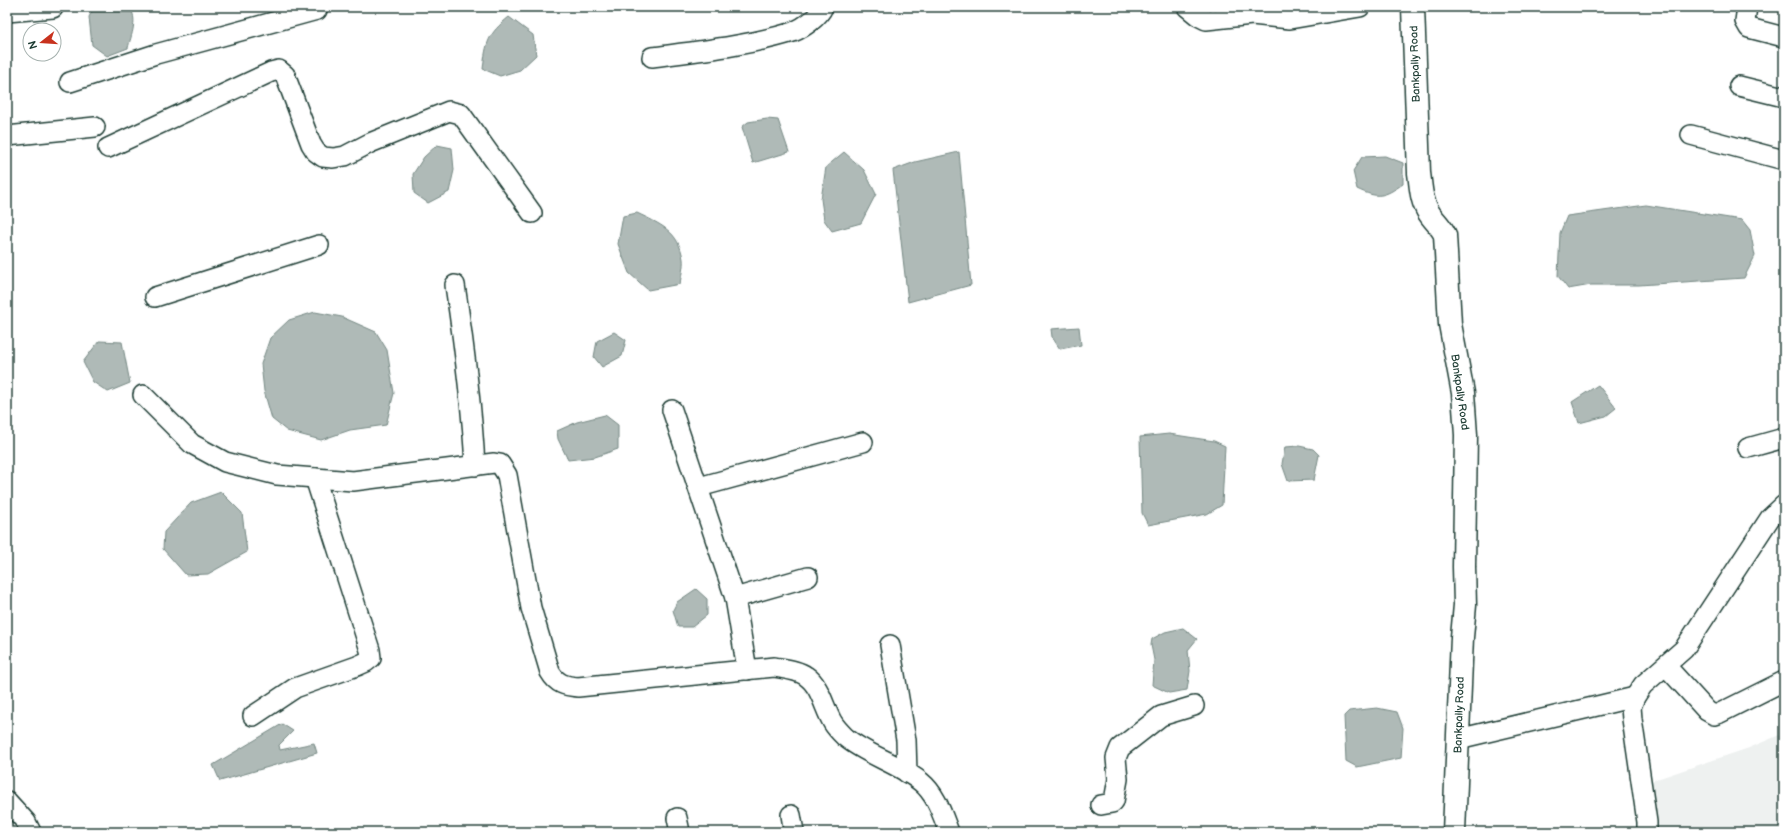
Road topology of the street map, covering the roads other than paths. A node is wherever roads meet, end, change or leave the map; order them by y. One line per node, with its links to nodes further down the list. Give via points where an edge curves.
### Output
1 (823, 7): 10 (street, via 811,21 794,31 731,46)
2 (1187, 7): 3 (street, via 1206,20 1252,15 1290,19)
3 (1360, 7)
4 (1413, 7): 41 (street, Bankpally Road, via 1419,173 1426,208 1445,235 1450,324 1465,414 1465,605)
5 (1747, 7): 9 (street, via 1745,19 1749,28)
6 (53, 8): 8 (street)
7 (317, 10): 11 (street, via 156,54)
8 (7, 12)
9 (1784, 37)
10 (652, 57)
11 (70, 82)
12 (1739, 86): 13 (street)
13 (1784, 97)
14 (95, 127): 16 (street)
15 (1691, 135): 18 (street)
16 (7, 136)
17 (108, 148): 19 (street, via 279,70 285,75 311,144 323,157 345,156 377,140 449,111 456,111 461,114)
18 (1784, 160)
19 (532, 213)
20 (319, 245): 22 (street)
21 (455, 285): 28 (street, via 473,420)
22 (155, 297)
23 (143, 395): 29 (street, via 192,444 225,462 277,475)
24 (672, 410): 30 (street)
25 (1784, 438): 27 (street)
26 (863, 442): 30 (street)
27 (1748, 448)
28 (475, 466): 29 (street, via 353,481); 36 (street, via 500,464 507,475 531,608 550,672 555,680 563,686 578,687)
29 (315, 478): 40 (street, via 371,658 357,666 295,688)
30 (699, 487): 33 (street)
31 (1784, 505): 35 (street, via 1770,518 1684,649)
32 (808, 577): 33 (street)
33 (735, 598): 36 (street)
34 (890, 645): 42 (street, via 907,746)
35 (1666, 666): 37 (street, via 1707,711 1714,715); 38 (street, via 1643,685)
36 (747, 670): 42 (street, via 774,668 806,675 814,685 833,724 844,736)
37 (1784, 680)
38 (1635, 696): 41 (street); 48 (street, via 1632,718)
39 (1194, 706): 44 (street, via 1161,716 1120,748 1116,758 1118,779 1114,801)
40 (253, 716)
41 (1458, 739): 47 (street, Bankpally Road)
42 (907, 773): 46 (street, via 922,782 929,791 938,804)
43 (7, 801): 45 (street, via 26,822)
44 (1101, 805)
45 (31, 832)
46 (949, 832)
47 (1454, 832)
48 (1647, 832)

